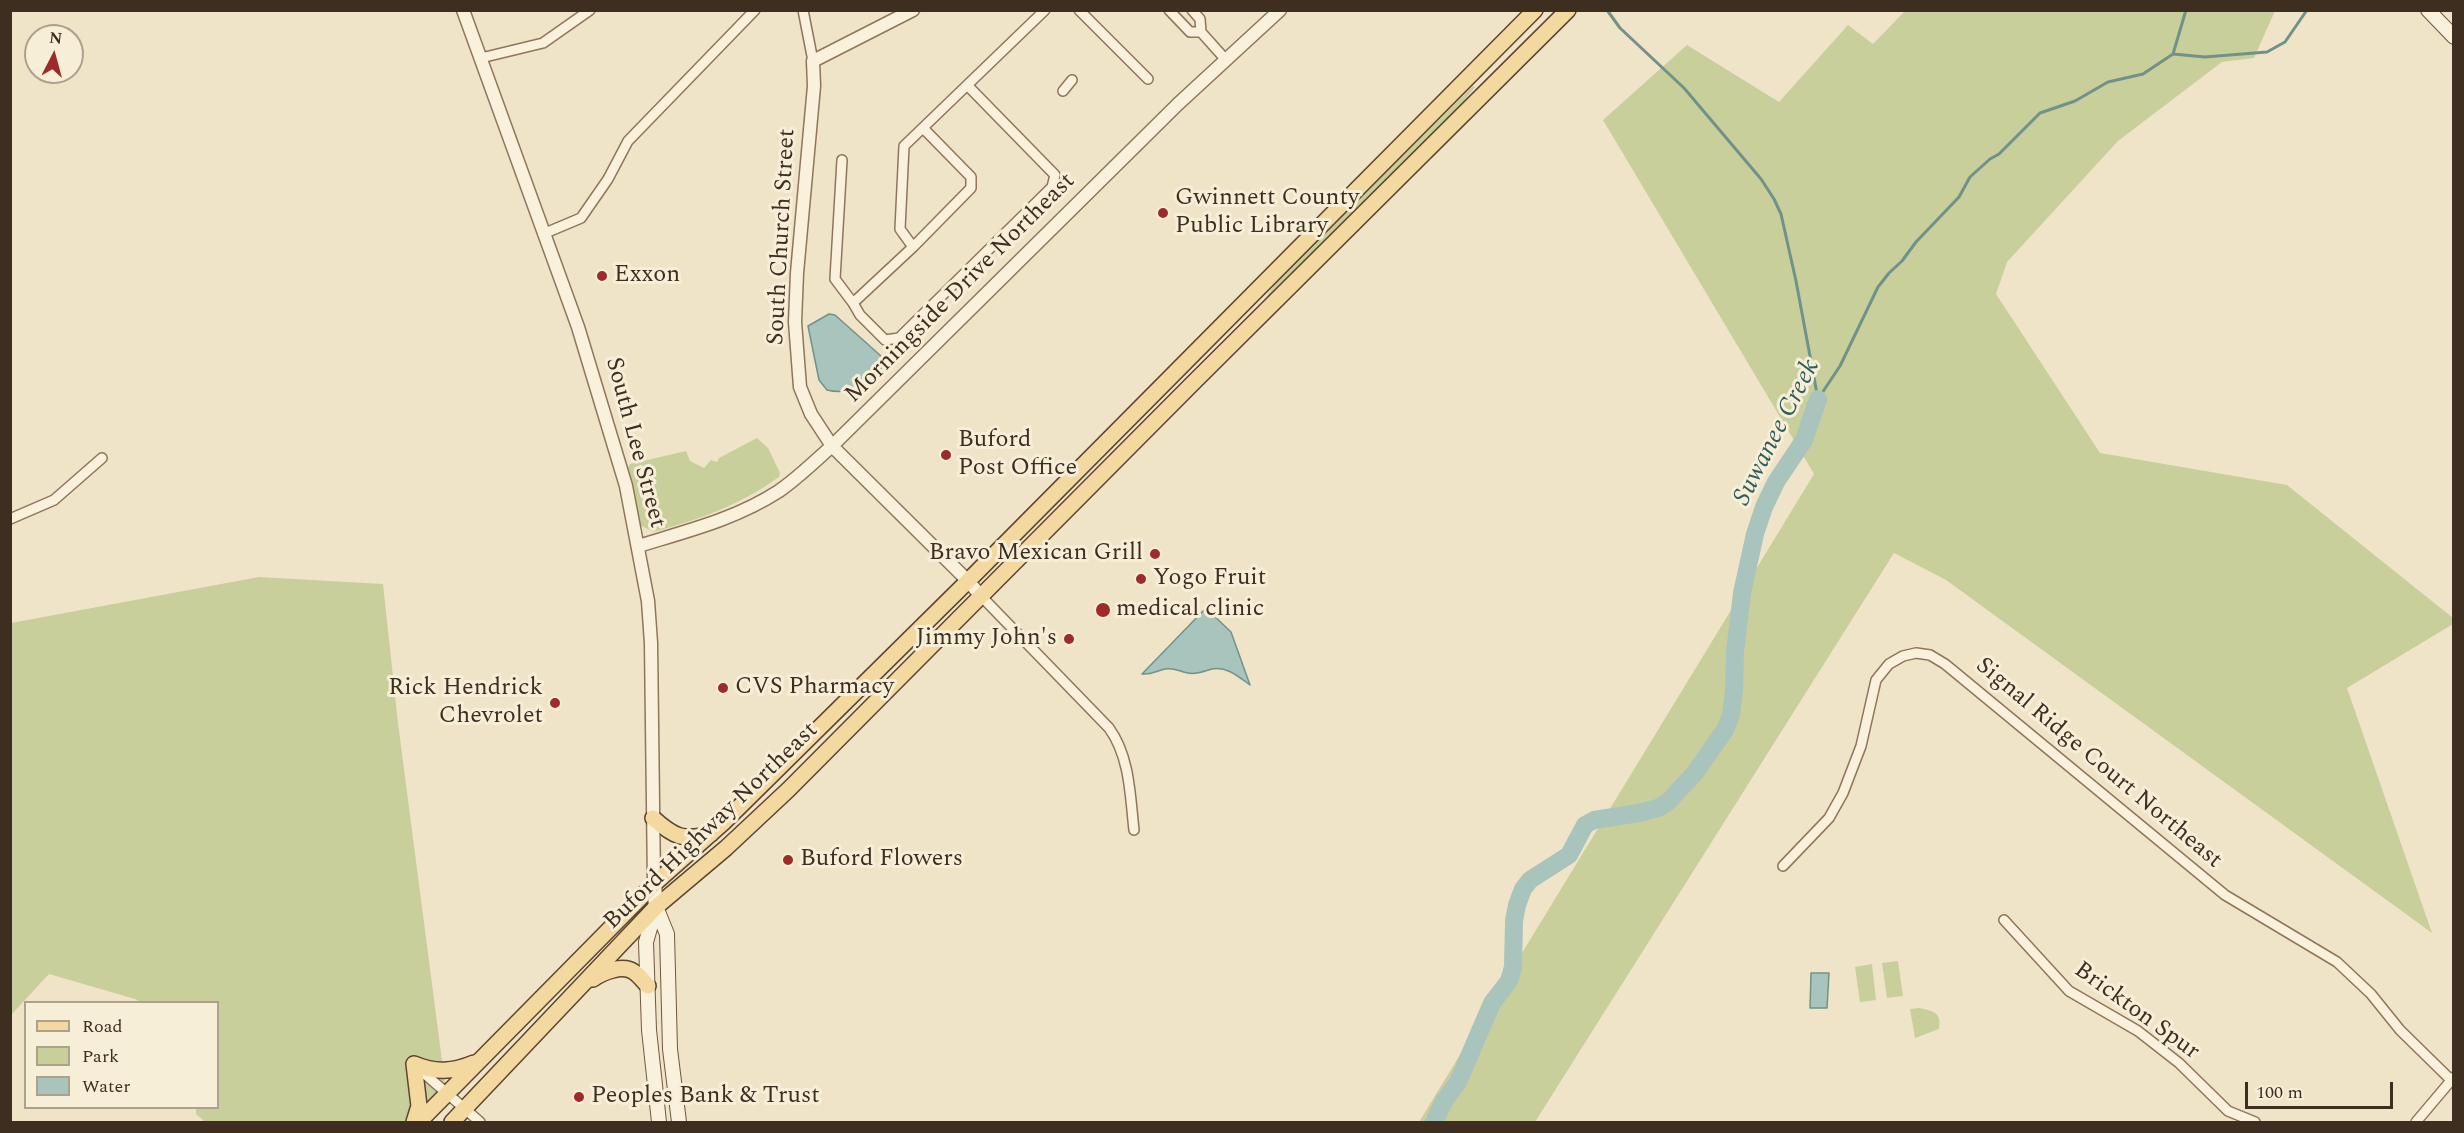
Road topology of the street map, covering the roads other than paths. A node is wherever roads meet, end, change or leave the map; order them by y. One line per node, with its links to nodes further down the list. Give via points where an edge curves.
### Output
1 (463, 10): 16 (street, South Lee Street)
2 (590, 10): 16 (street, via 543,43)
3 (755, 10): 25 (street, via 628,141 581,218)
4 (803, 10): 18 (street, South Church Street)
5 (913, 10): 18 (street)
6 (1045, 10): 21 (street)
7 (1079, 10): 19 (street)
8 (1169, 10): 14 (street, via 1190,32)
9 (1192, 10): 14 (street, via 1200,19)
10 (1280, 10): 17 (street, Morningside Drive Northeast)
11 (1535, 10): 32 (main road, Buford Highway Northeast)
12 (1568, 10): 33 (main road, Buford Highway Northeast)
13 (2428, 10): 15 (main road)
14 (1201, 32): 17 (street)
15 (2454, 37)
16 (481, 58): 25 (street, South Lee Street)
17 (1227, 60): 28 (street, Morningside Drive Northeast)
18 (813, 61): 28 (street, South Church Street, via 797,273 796,355 800,387 811,414)
19 (1148, 79)
20 (1072, 80): 22 (street)
21 (968, 86): 23 (street); 27 (street, via 1055,175 1052,187 899,338 885,340)
22 (1063, 91)
23 (923, 128): 26 (street, via 904,146 900,229); 26 (street, via 971,177 971,188)
24 (842, 160): 27 (street, via 836,279)
25 (543, 234): 31 (street, South Lee Street, via 596,382)
26 (913, 248): 27 (street)
27 (853, 303)
28 (832, 446): 31 (street, Morningside Drive Northeast, via 779,491 741,512); 32 (street, South Church Street)
29 (102, 458): 30 (street, via 54,500)
30 (10, 519)
31 (638, 546): 34 (street, South Lee Street, via 651,643)
32 (968, 581): 33 (street, South Church Street); 36 (main road, Buford Highway Northeast)
33 (981, 596): 35 (street, via 1118,741 1125,761); 39 (main road, Buford Highway Northeast, via 786,792)
34 (653, 818): 36 (main road, via 670,834 682,838); 38 (street, South Lee Street)
35 (1134, 830)
36 (711, 834): 38 (main road, Buford Highway Northeast)
37 (1783, 866): 45 (street, Signal Ridge Court Northeast, via 1829,818 1843,793 1861,746 1876,680 1889,664 1903,656 1930,656 1963,678 2225,895 2337,962 2371,994 2400,1030)
38 (654, 884): 39 (main road, South Lee Street); 43 (main road, Buford Highway Northeast)
39 (656, 907): 41 (main road, South Lee Street, via 646,942); 42 (main road, Buford Highway Northeast); 53 (main road, South Lee Street, via 668,934 670,1049)
40 (2004, 920): 54 (street, Brickton Spur, via 2069,991 2138,1031 2179,1063 2228,1111)
41 (648, 987): 42 (main road, via 634,971 621,969 601,974); 52 (main road, South Lee Street)
42 (576, 992): 47 (main road, Buford Highway Northeast)
43 (480, 1060): 44 (main road, via 460,1069 439,1071); 46 (main road, Buford Highway Northeast)
44 (414, 1064): 46 (street); 48 (main road, via 419,1106)
45 (2452, 1078): 55 (street)
46 (448, 1094): 47 (street); 49 (main road, Buford Highway Northeast)
47 (465, 1109): 50 (main road, Buford Highway Northeast); 51 (street)
48 (414, 1122)
49 (419, 1122)
50 (452, 1122)
51 (480, 1122)
52 (659, 1122)
53 (679, 1122)
54 (2255, 1122)
55 (2416, 1122)

